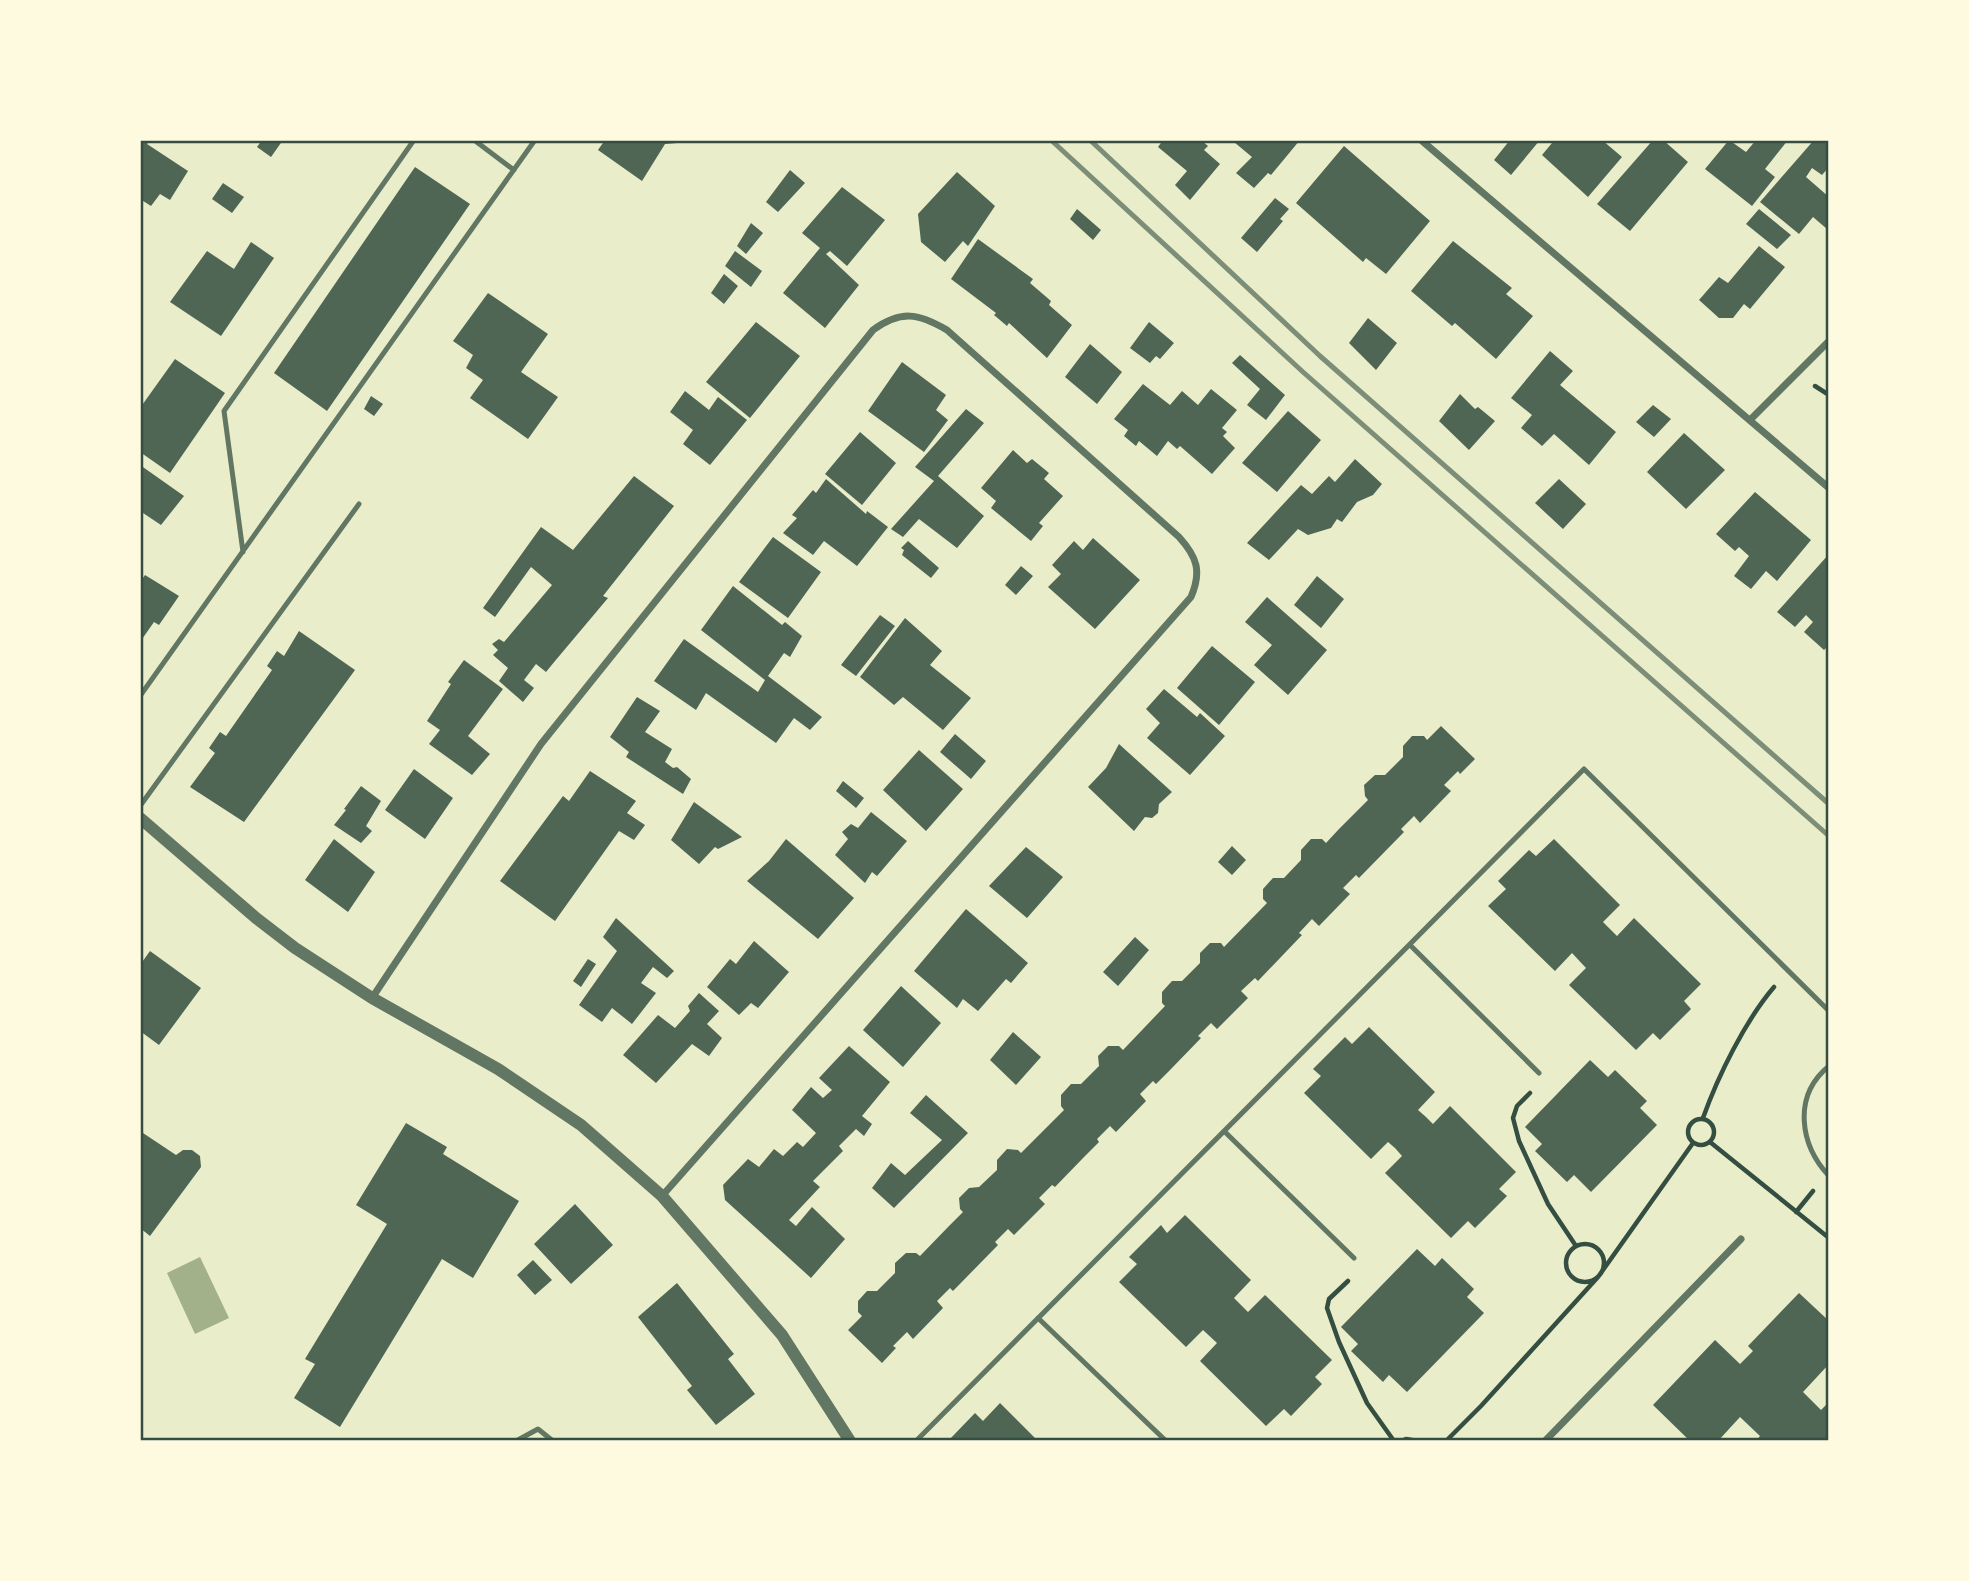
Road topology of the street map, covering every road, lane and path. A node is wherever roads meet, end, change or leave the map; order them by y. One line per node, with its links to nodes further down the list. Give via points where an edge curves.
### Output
1 (414, 140): 10 (lane, via 224,411)
2 (474, 140): 5 (lane)
3 (535, 140): 5 (lane)
4 (1421, 140): 7 (street)
5 (514, 170): 10 (lane)
6 (1829, 341): 7 (street)
7 (1751, 419): 8 (street)
8 (1829, 488)
9 (359, 504): 12 (lane)
10 (243, 552): 11 (lane)
11 (140, 696)
12 (140, 806)
13 (140, 818): 16 (street, via 275,933)
14 (1410, 945): 15 (lane, via 1584,769); 19 (lane); 21 (lane)
15 (1788, 970): 17 (lane); 20 (path, via 1760,1003 1716,1082)
16 (372, 998): 25 (street, via 498,1069 581,1125); 25 (street, via 541,744 873,330 888,319 909,315 947,330 1179,537 1197,564 1197,583 1191,597)
17 (1829, 1011)
18 (1829, 1066): 24 (lane, via 1811,1088 1804,1131 1810,1152)
19 (1539, 1073): 28 (path, via 1545,1077 1517,1107 1513,1118 1548,1204)
20 (1703, 1118): 22 (path, via 1715,1127); 23 (path, via 1694,1119 1688,1127)
21 (1224, 1131): 29 (lane); 31 (lane)
22 (1710, 1142): 23 (path, via 1702,1146); 26 (path)
23 (1693, 1143): 30 (path)
24 (1829, 1176)
25 (662, 1196): 34 (street, via 782,1335)
26 (1829, 1238)
27 (1741, 1239): 41 (street)
28 (1576, 1246): 30 (path, via 1596,1247 1604,1268); 30 (path, via 1567,1256 1566,1269 1574,1279 1586,1282)
29 (1354, 1258): 37 (path, via 1362,1267 1329,1298 1327,1308 1367,1403)
30 (1598, 1277): 40 (path)
31 (1038, 1318): 35 (lane); 36 (lane)
32 (516, 1441): 33 (lane, via 538,1429)
33 (553, 1441)
34 (850, 1441)
35 (916, 1441)
36 (1166, 1441)
37 (1394, 1441)
38 (1401, 1441): 39 (path)
39 (1418, 1441)
40 (1446, 1441)
41 (1545, 1441)

